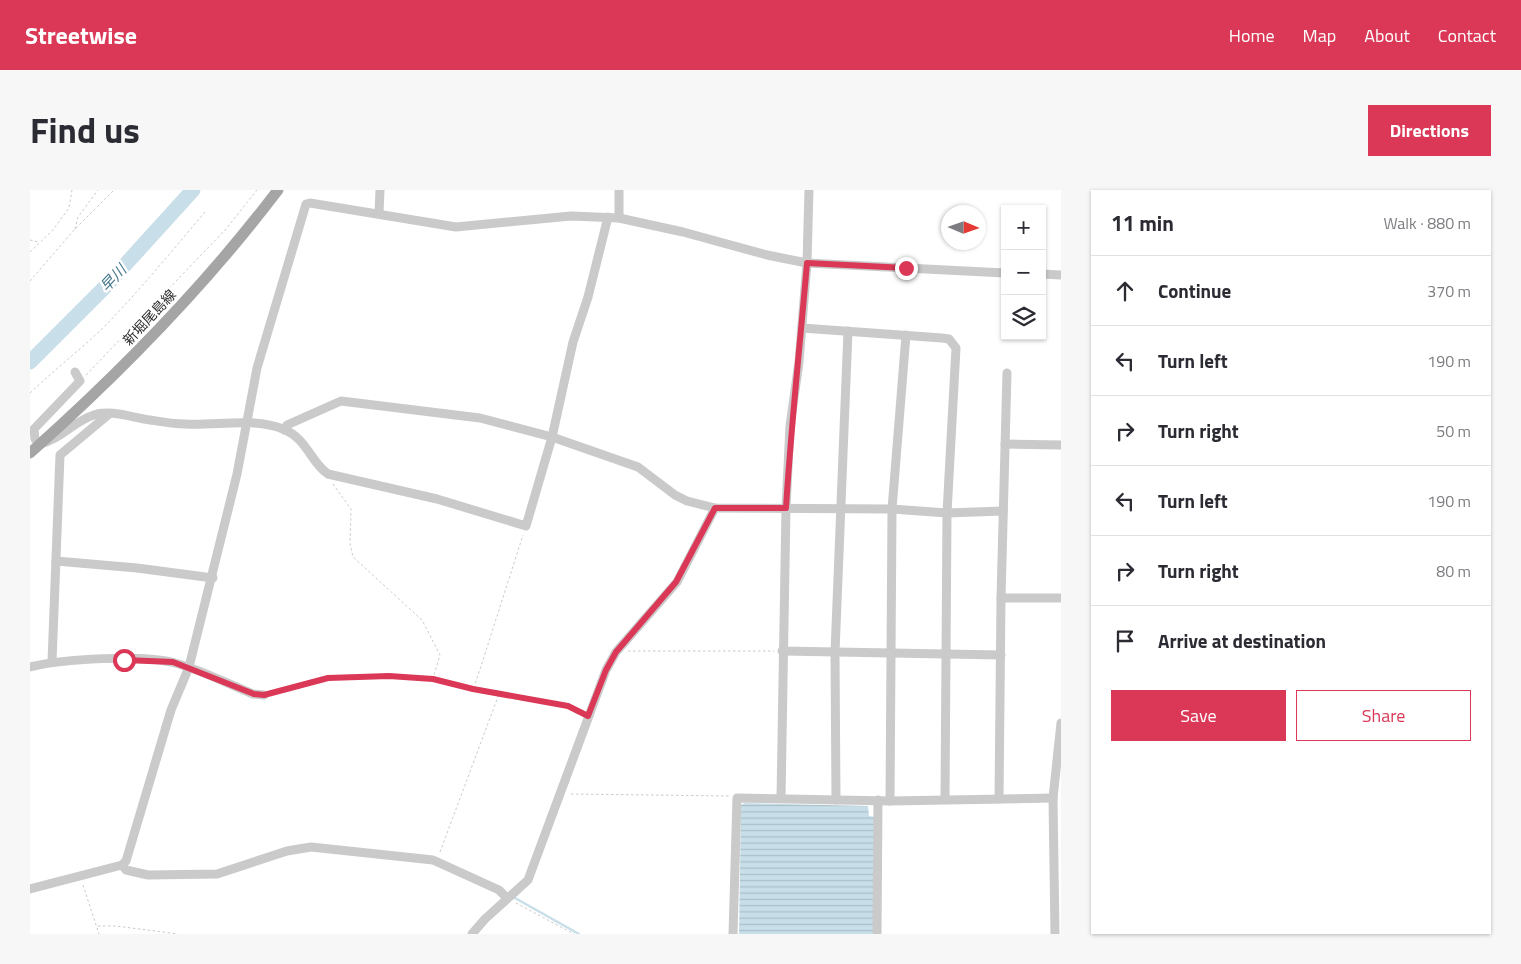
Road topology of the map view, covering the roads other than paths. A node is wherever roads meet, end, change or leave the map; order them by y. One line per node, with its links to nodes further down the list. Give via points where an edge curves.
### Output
1 (278, 190): 21 (main road, 新堀尾島線, via 238,242 166,322 117,373)
2 (380, 190): 5 (street)
3 (619, 190): 7 (street)
4 (809, 190): 8 (street)
5 (379, 214): 6 (street, via 456,227 572,216); 18 (street, via 310,202 304,207 257,368)
6 (608, 217): 7 (street); 20 (street, via 573,342)
7 (619, 218): 8 (street)
8 (807, 263): 9 (street); 12 (street)
9 (1001, 273)
10 (1046, 274): 11 (street)
11 (1061, 275)
12 (802, 328): 13 (street); 26 (street, via 790,426)
13 (848, 331): 14 (street); 27 (street)
14 (906, 335): 28 (street); 30 (street, via 949,339 956,348)
15 (75, 372): 21 (street, via 80,381 34,429 35,439)
16 (1007, 373): 22 (street)
17 (109, 414): 18 (street, via 184,424); 21 (street, via 94,414); 31 (street, via 60,455)
18 (246, 424): 19 (street); 32 (street)
19 (284, 430): 20 (street, via 287,425 341,401 480,418); 20 (street, via 307,447 320,469 328,474 437,499 526,526)
20 (552, 437): 25 (street, via 638,467 675,495)
21 (40, 444): 24 (main road, 新堀尾島線)
22 (1005, 444): 23 (street); 29 (street)
23 (1061, 445)
24 (30, 453)
25 (715, 508): 26 (street); 55 (street, via 676,582 616,652 606,670 528,880)
26 (786, 508): 27 (street); 35 (street)
27 (839, 508): 28 (street); 36 (street)
28 (892, 509): 30 (street); 37 (street)
29 (1003, 511): 30 (street); 33 (street)
30 (948, 512): 38 (street)
31 (56, 561): 32 (street); 40 (street)
32 (213, 578): 42 (street)
33 (1001, 598): 34 (street); 39 (street)
34 (1061, 598)
35 (782, 651): 36 (street); 47 (street)
36 (835, 652): 37 (street); 50 (street)
37 (891, 653): 38 (street); 52 (street)
38 (947, 654): 39 (street); 48 (street)
39 (1000, 655): 49 (street)
40 (52, 662): 41 (street); 42 (street, via 142,659)
41 (30, 667)
42 (189, 667): 43 (street, via 254,694); 53 (street, via 171,710 131,850)
43 (264, 695)
44 (1061, 723): 45 (street)
45 (1061, 728): 46 (street)
46 (1056, 794): 49 (street); 59 (street)
47 (781, 798): 50 (street); 57 (street, via 737,798)
48 (944, 799): 49 (street); 52 (street)
49 (999, 799)
50 (836, 800): 51 (street)
51 (878, 800): 52 (street); 58 (street)
52 (890, 801)
53 (122, 865): 54 (street); 55 (street, via 126,870 148,876 217,874 287,851 311,847 437,861 499,890)
54 (30, 888)
55 (507, 898): 56 (street)
56 (472, 934)
57 (733, 934)
58 (876, 934)
59 (1055, 934)

